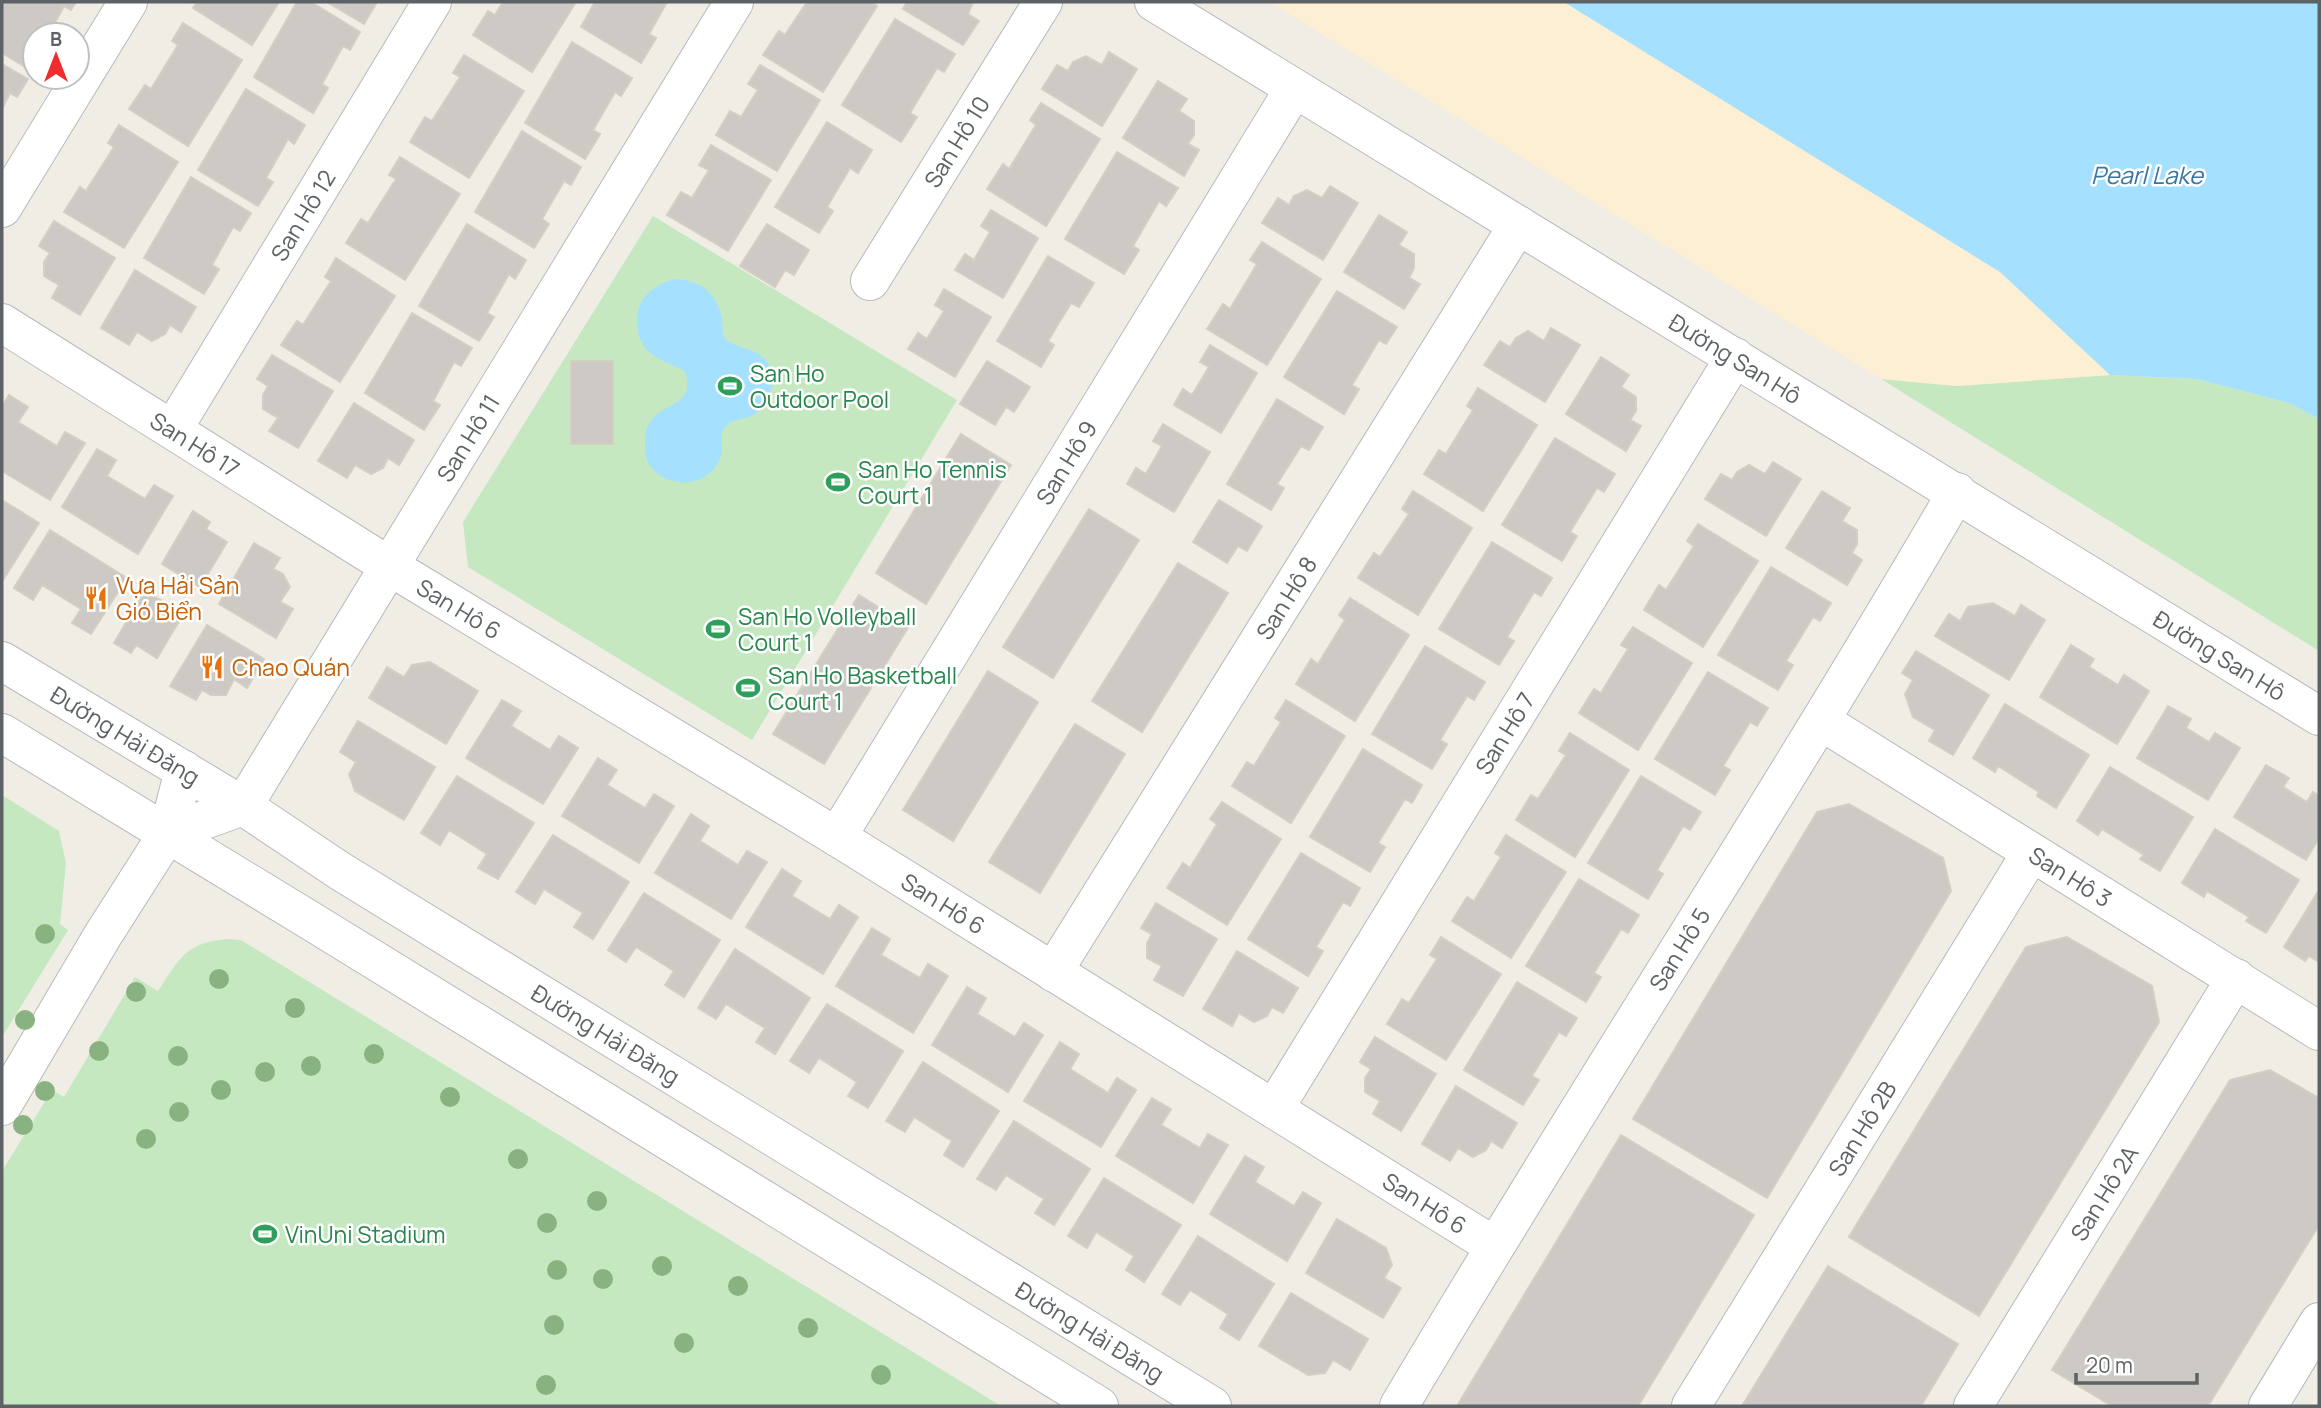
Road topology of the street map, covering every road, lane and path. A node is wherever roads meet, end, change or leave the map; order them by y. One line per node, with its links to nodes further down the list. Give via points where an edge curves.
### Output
1 (128, 2): 7 (street)
2 (432, 2): 12 (street, San Hô 12)
3 (734, 2): 14 (street, San Hô 11)
4 (1043, 2): 9 (street, San Hô 10)
5 (1154, 2): 6 (street, Đường San Hô)
6 (1294, 89): 8 (street, Đường San Hô); 22 (street, San Hô 9)
7 (2, 208)
8 (1518, 225): 11 (street, Đường San Hô); 24 (street, San Hô 8)
9 (870, 281)
10 (2, 323): 12 (street, San Hô 17)
11 (1735, 357): 13 (street, Đường San Hô); 28 (street, San Hô 7)
12 (173, 429): 14 (street, San Hô 17)
13 (1957, 492): 16 (street, Đường San Hô); 17 (street, San Hô 5)
14 (389, 566): 20 (street, San Hô 11); 22 (street, San Hô 6)
15 (2, 662): 19 (street, Đường Hải Đăng)
16 (2319, 716)
17 (1821, 721): 23 (street, San Hô 3); 29 (street, San Hô 5)
18 (2, 733): 21 (street)
19 (184, 770): 20 (street, Đường Hải Đăng); 21 (street)
20 (243, 806): 21 (street); 32 (street, Đường Hải Đăng, via 340,871)
21 (168, 833): 27 (street); 31 (street)
22 (837, 837): 24 (street, San Hô 6)
23 (2031, 853): 25 (street, San Hô 3); 34 (street, San Hô 2B)
24 (1053, 972): 28 (street, San Hô 6)
25 (2236, 978): 26 (street, San Hô 3); 35 (street, San Hô 2A)
26 (2319, 1031)
27 (2, 1106)
28 (1274, 1109): 29 (street, San Hô 6)
29 (1494, 1245): 33 (street, San Hô 5)
30 (2319, 1322): 36 (street)
31 (1099, 1406)
32 (1212, 1406)
33 (1399, 1406)
34 (1691, 1406)
35 (1973, 1406)
36 (2268, 1406)

